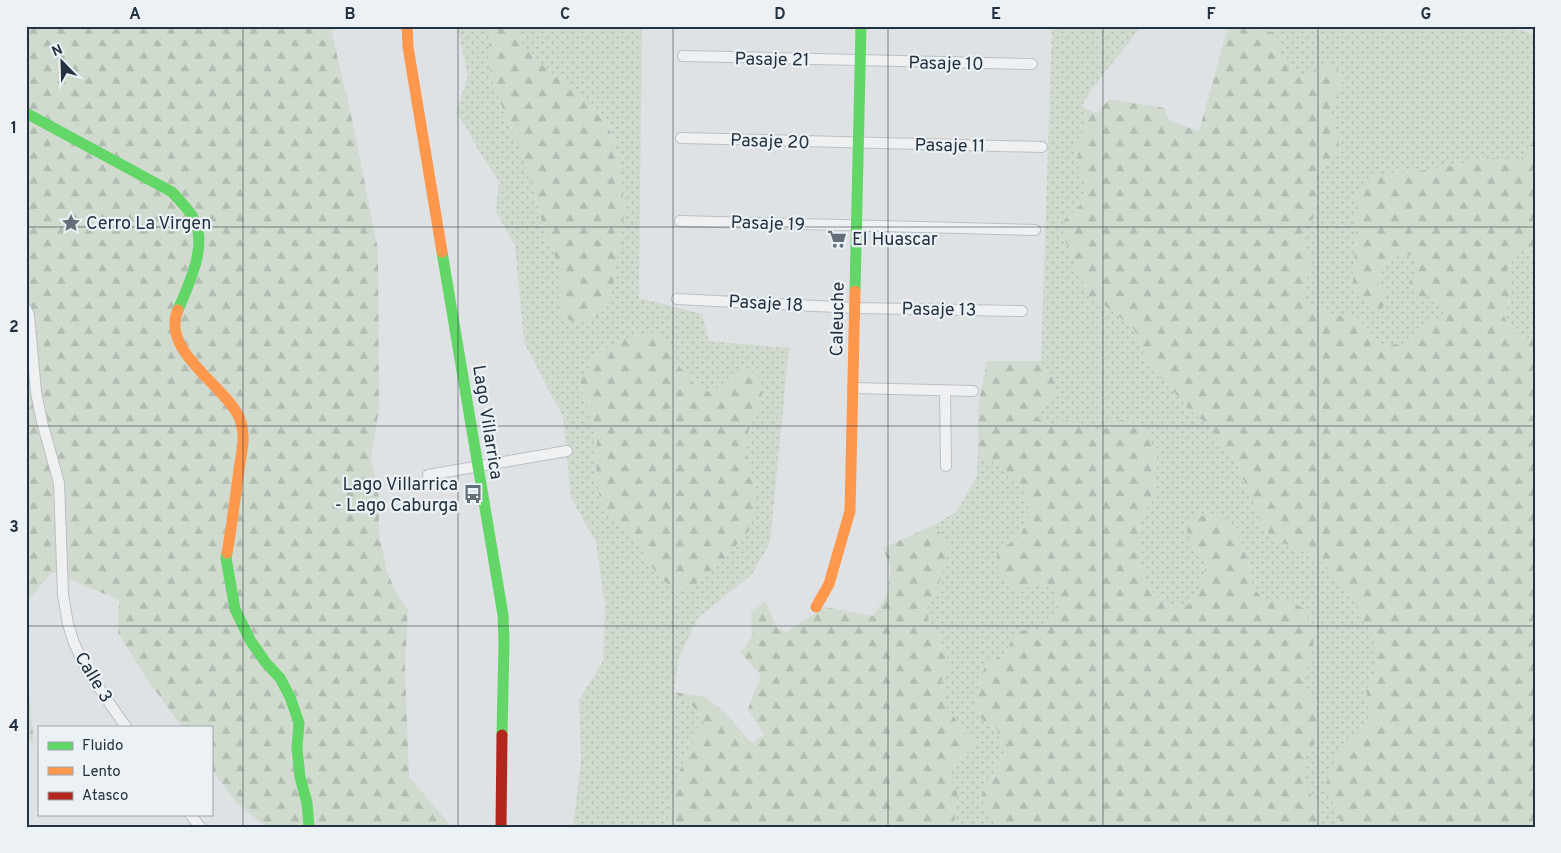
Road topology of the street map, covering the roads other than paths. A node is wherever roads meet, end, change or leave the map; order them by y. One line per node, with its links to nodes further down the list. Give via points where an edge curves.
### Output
1 (407, 26): 21 (street, Lago Villarrica)
2 (861, 26): 4 (street, Caleuche)
3 (683, 56): 4 (street, Pasaje 21)
4 (860, 61): 5 (street, Pasaje 10); 8 (street, Caleuche)
5 (1032, 64)
6 (26, 113): 28 (street, via 172,192 196,224 199,248 190,282 175,316 175,330 180,346 226,397 239,418 243,436 226,558 230,587 235,609 250,640 280,678 299,723 297,748)
7 (681, 138): 8 (street, Pasaje 20)
8 (859, 143): 9 (street, Pasaje 11); 11 (street, Caleuche)
9 (1042, 147)
10 (680, 221): 11 (street, Pasaje 19)
11 (857, 226): 12 (street, Pasaje 19); 14 (street, Caleuche)
12 (1035, 230)
13 (677, 299): 14 (street, Pasaje 18)
14 (855, 308): 16 (street, Pasaje 13); 17 (street, Caleuche)
15 (26, 309): 25 (street, Calle 3, via 36,392 59,483 63,595 68,624 86,669)
16 (1022, 311)
17 (853, 388): 18 (street); 24 (street, Caleuche, via 850,511 829,584)
18 (945, 391): 19 (street); 22 (street)
19 (973, 392)
20 (567, 451): 21 (street)
21 (477, 466): 23 (street); 29 (street, Lago Villarrica, via 504,642)
22 (946, 466)
23 (428, 474)
24 (816, 607)
25 (125, 726)
26 (192, 816): 27 (street)
27 (200, 827)
28 (309, 827)
29 (501, 827)

